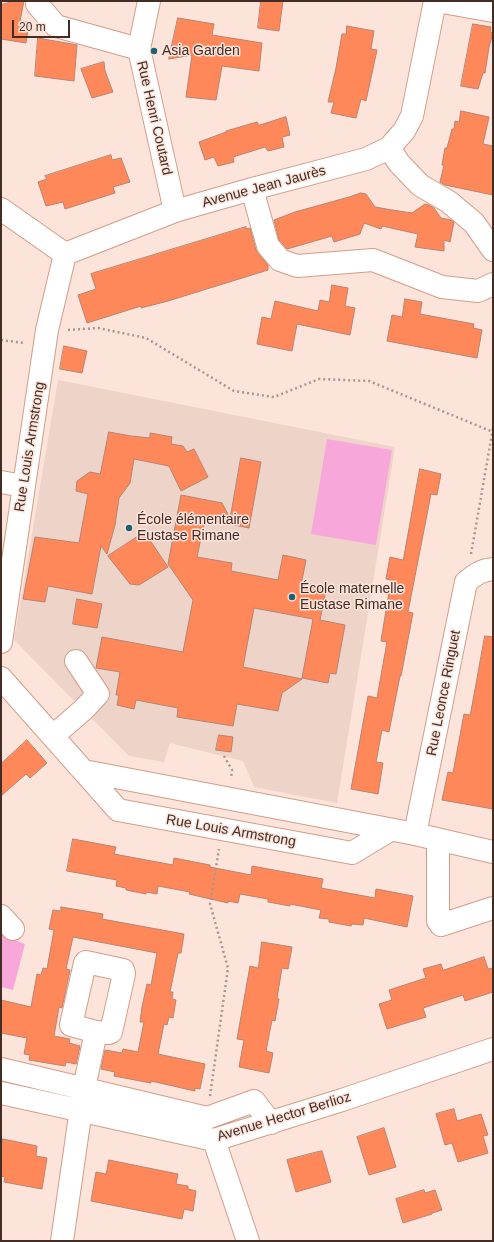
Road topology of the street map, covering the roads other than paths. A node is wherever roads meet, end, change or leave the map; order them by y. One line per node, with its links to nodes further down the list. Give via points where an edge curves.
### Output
1 (37, 1): 5 (street, via 36,4 56,26)
2 (149, 1): 5 (street, Rue Henri Coutard)
3 (436, 1): 4 (street); 6 (street, Avenue Jean Jaurès, via 412,116 404,131)
4 (493, 11)
5 (139, 49): 9 (street, Rue Henri Coutard)
6 (389, 148): 7 (street, Avenue Jean Jaurès, via 366,159); 10 (street, via 420,185 449,202 474,223)
7 (252, 189): 9 (street, Avenue Jean Jaurès); 12 (street, via 268,246 280,260 297,266 373,260 442,287 478,291)
8 (1, 209): 11 (street)
9 (175, 211): 11 (street, Avenue Jean Jaurès)
10 (493, 250)
11 (65, 254): 14 (street, Rue Louis Armstrong, via 48,330)
12 (493, 284)
13 (1, 482): 14 (street)
14 (23, 486): 16 (street, Rue Louis Armstrong)
15 (493, 570): 22 (street, Rue Leonce Ringuet, via 479,572 466,582)
16 (1, 642)
17 (76, 661): 19 (street, via 98,694)
18 (1, 678): 19 (street, Rue Louis Armstrong)
19 (53, 736): 20 (street, Rue Louis Armstrong)
20 (84, 771): 21 (street); 21 (street, Rue Louis Armstrong, via 118,810 352,853)
21 (390, 830): 22 (street)
22 (415, 834): 23 (street)
23 (438, 840): 24 (street); 25 (street, via 439,924)
24 (493, 852)
25 (493, 908)
26 (96, 1032): 29 (street)
27 (493, 1049): 32 (street, Avenue Hector Berlioz)
28 (1, 1069): 29 (street)
29 (84, 1088): 31 (street); 32 (street, via 207,1118 254,1101)
30 (1, 1093): 31 (street, Avenue Hector Berlioz)
31 (80, 1110): 33 (street, Avenue Hector Berlioz); 34 (street)
32 (271, 1123): 33 (street, Avenue Hector Berlioz)
33 (214, 1140): 35 (street)
34 (62, 1241)
35 (248, 1241)

